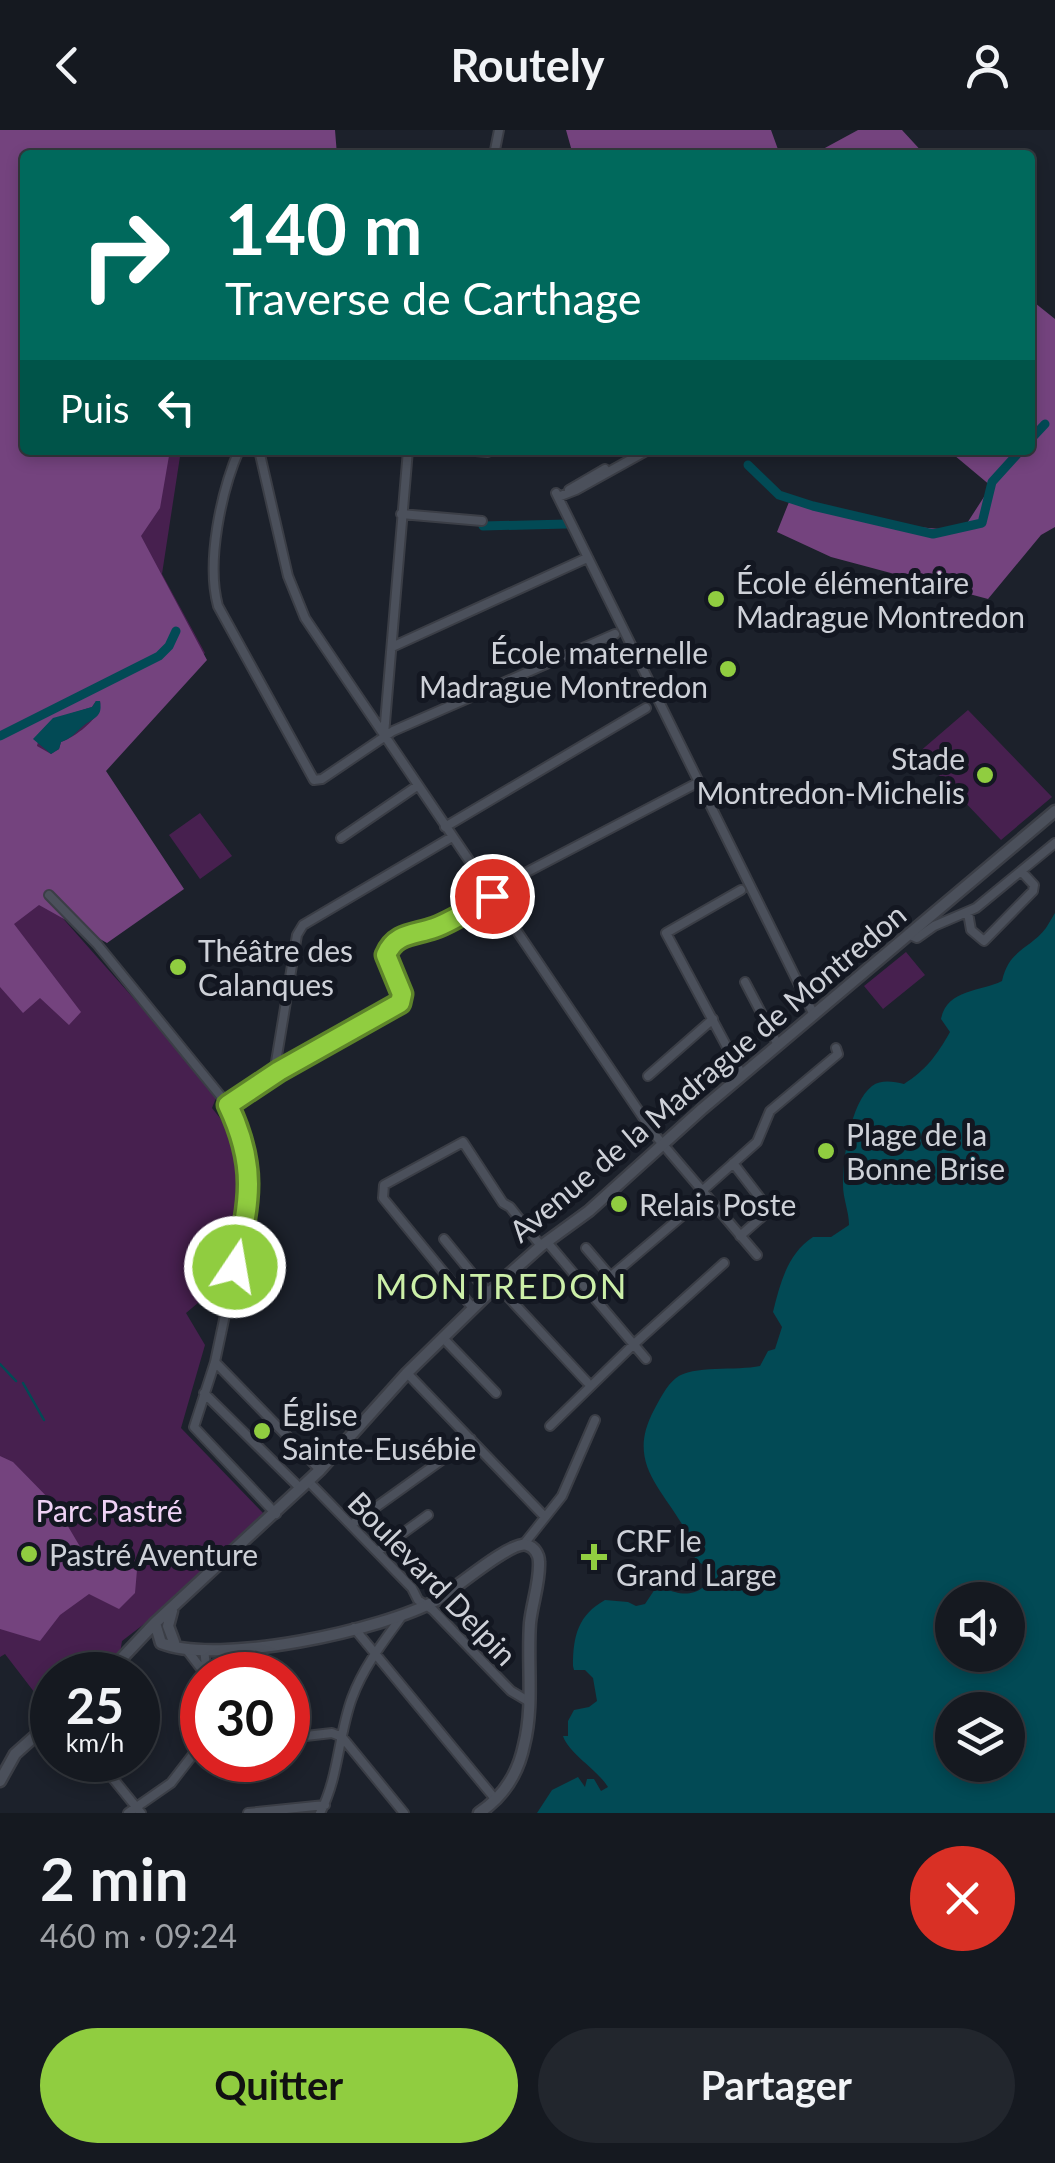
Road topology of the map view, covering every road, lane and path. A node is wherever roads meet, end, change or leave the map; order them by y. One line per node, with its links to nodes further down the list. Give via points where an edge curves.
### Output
1 (237, 455): 11 (street, via 213,570 218,606 314,780)
2 (261, 455): 11 (street, via 296,602)
3 (408, 455): 5 (street)
4 (638, 455): 7 (street, via 561,494)
5 (402, 514): 6 (street); 9 (street)
6 (482, 522)
7 (588, 558): 9 (street); 12 (street)
8 (615, 634): 11 (street)
9 (392, 647): 11 (street)
10 (646, 708): 15 (street)
11 (384, 736): 13 (street)
12 (699, 782): 22 (street); 26 (street)
13 (416, 786): 15 (street); 17 (street)
14 (1055, 811): 24 (street, Avenue de la Madrague de Montredon)
15 (445, 828): 16 (street)
16 (452, 837): 22 (street); 30 (street, via 302,925)
17 (341, 838)
18 (1055, 843): 19 (street)
19 (1021, 871): 23 (street); 23 (street, via 1033,891 984,941 971,930)
20 (742, 890): 27 (street, via 666,933)
21 (49, 894): 33 (street)
22 (491, 894): 30 (street, via 434,928 392,943 386,951 400,1003); 34 (street)
23 (968, 912): 24 (street, via 917,938)
24 (908, 934): 26 (street, Avenue de la Madrague de Montredon)
25 (745, 982): 28 (street)
26 (814, 1015): 28 (street, Avenue de la Madrague de Montredon)
27 (712, 1019): 31 (street); 32 (street)
28 (778, 1045): 31 (street, Avenue de la Madrague de Montredon)
29 (836, 1048): 35 (street, via 838,1054 770,1111 757,1142)
30 (274, 1074): 33 (street)
31 (742, 1075): 34 (street, Avenue de la Madrague de Montredon)
32 (648, 1076)
33 (228, 1105): 51 (street, via 250,1197)
34 (663, 1145): 36 (street); 40 (street, Avenue de la Madrague de Montredon)
35 (734, 1163): 36 (street); 38 (street, via 767,1207)
36 (702, 1190): 38 (street)
37 (682, 1216): 44 (street)
38 (740, 1236): 42 (street)
39 (444, 1239): 45 (street)
40 (544, 1244): 45 (street, Avenue de la Madrague de Montredon); 46 (street); 47 (street, via 503,1202 462,1142 384,1185 381,1194)
41 (586, 1248): 44 (street)
42 (757, 1254)
43 (724, 1263): 49 (street)
44 (610, 1276): 46 (street)
45 (492, 1289): 47 (street, Avenue de la Madrague de Montredon); 53 (street)
46 (590, 1294): 49 (street)
47 (472, 1307): 48 (street, Avenue de la Madrague de Montredon)
48 (442, 1338): 52 (street, Avenue de la Madrague de Montredon); 55 (street)
49 (633, 1344): 50 (street); 57 (street)
50 (646, 1359)
51 (215, 1362): 54 (street); 59 (street)
52 (407, 1373): 58 (street); 59 (street, Avenue de la Madrague de Montredon)
53 (587, 1382)
54 (204, 1393): 60 (street, Boulevard Delpin); 61 (street, via 194,1427)
55 (496, 1393)
56 (595, 1420): 63 (street, via 562,1496)
57 (550, 1426)
58 (471, 1439): 63 (street); 64 (street)
59 (320, 1470): 60 (street, Avenue de la Madrague de Montredon)
60 (305, 1485): 61 (street, Avenue de la Madrague de Montredon); 64 (street, Boulevard Delpin)
61 (276, 1514): 68 (street, Avenue de la Madrague de Montredon)
62 (428, 1515): 66 (street)
63 (545, 1517): 65 (street)
64 (351, 1526): 66 (street, Boulevard Delpin)
65 (524, 1544): 67 (street); 79 (street, via 540,1562)
66 (377, 1552): 67 (street, Boulevard Delpin)
67 (426, 1605): 69 (street); 79 (street, Boulevard Delpin, via 510,1691)
68 (172, 1610): 70 (street, Avenue de la Madrague de Montredon); 73 (street)
69 (404, 1613): 71 (street); 78 (street)
70 (155, 1623): 72 (street); 74 (street, Avenue de la Madrague de Montredon)
71 (354, 1628): 76 (street, via 285,1644); 78 (street)
72 (159, 1639): 73 (street); 74 (street); 75 (street)
73 (174, 1642): 76 (street)
74 (135, 1645): 77 (street, Avenue de la Madrague de Montredon)
75 (188, 1650): 76 (street)
76 (204, 1650)
77 (128, 1652)
78 (375, 1653): 81 (street, via 353,1695); 86 (street)
79 (528, 1701): 86 (street, via 520,1761)
80 (310, 1736): 81 (street)
81 (342, 1737): 87 (street); 90 (street)
82 (30, 1741): 84 (street)
83 (180, 1771): 88 (street)
84 (0, 1781)
85 (114, 1782): 88 (street)
86 (496, 1800): 91 (street)
87 (322, 1809): 89 (street)
88 (135, 1811)
89 (248, 1813)
90 (404, 1813)
91 (479, 1813)

